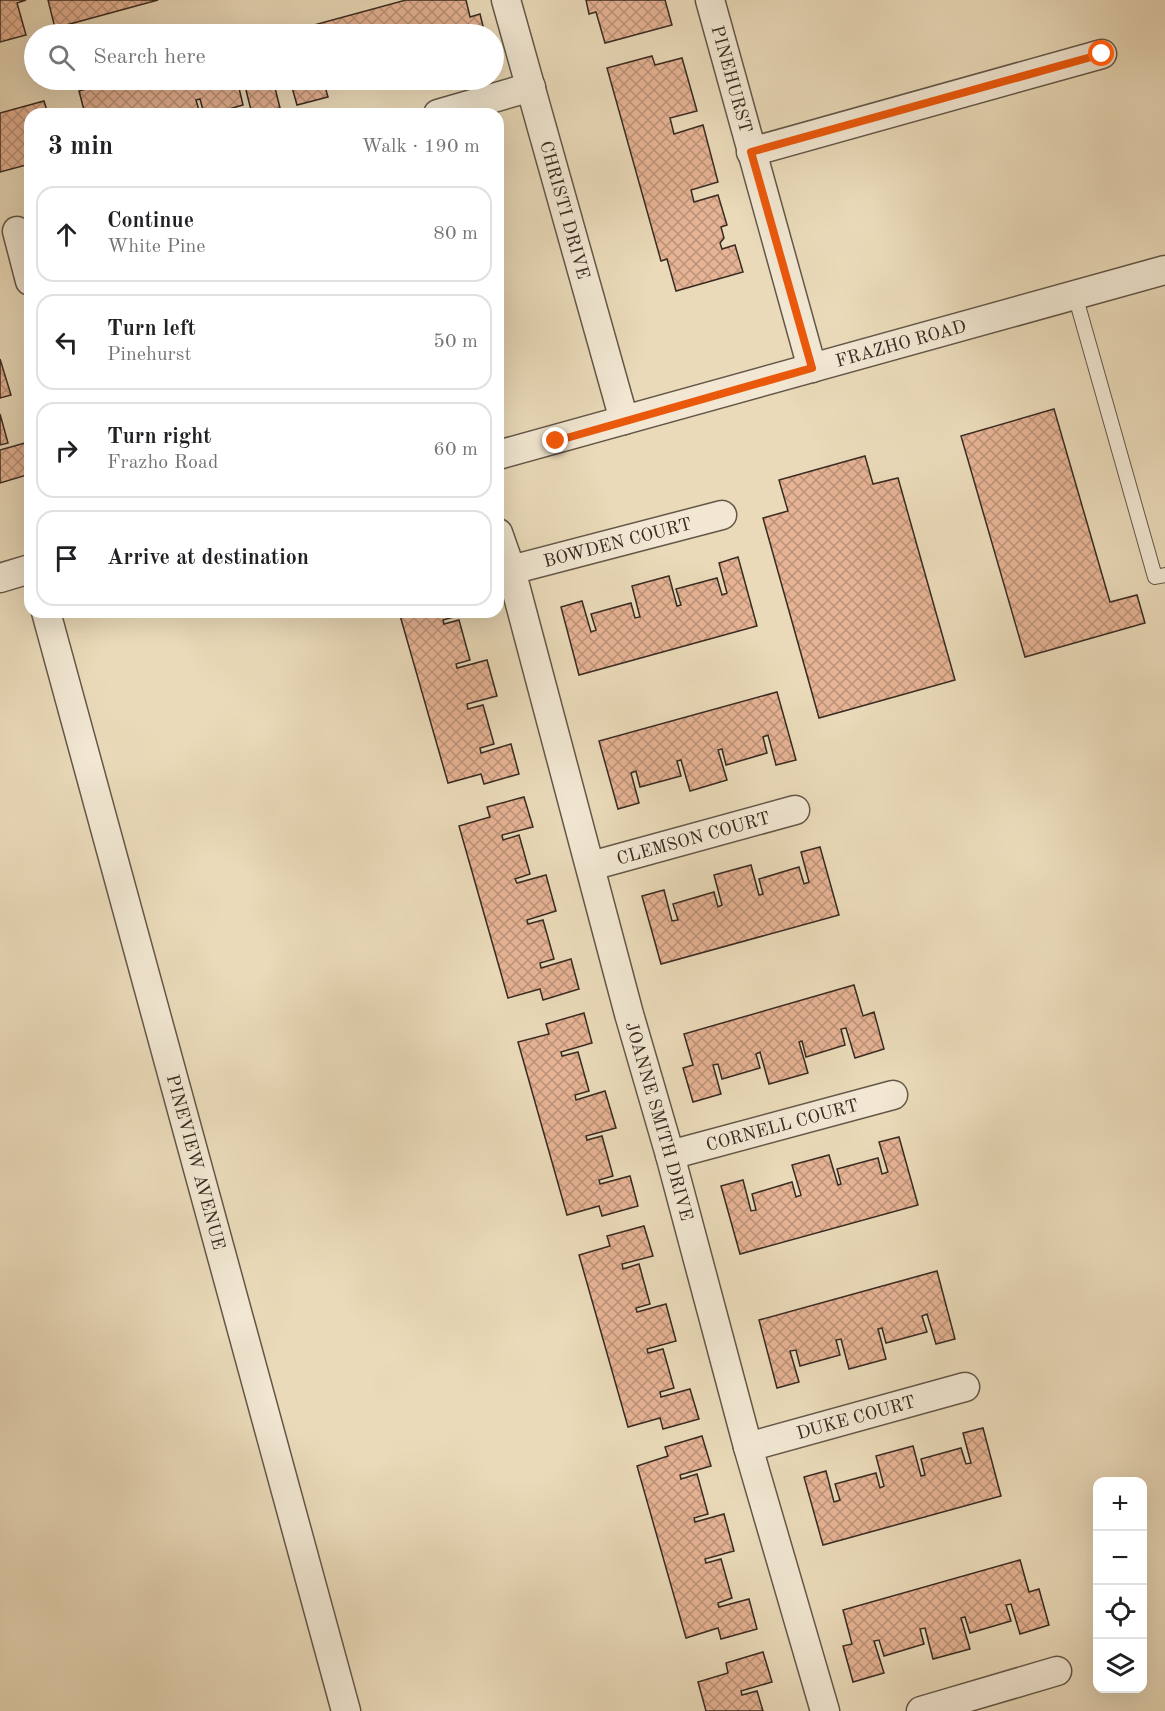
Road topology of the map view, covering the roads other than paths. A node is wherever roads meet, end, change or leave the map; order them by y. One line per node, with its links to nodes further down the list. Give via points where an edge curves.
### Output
1 (506, 0): 4 (street, CHRISTI DRIVE)
2 (710, 0): 6 (street, PINEHURST)
3 (1102, 54): 6 (street)
4 (531, 87): 5 (street); 12 (street, CHRISTI DRIVE)
5 (459, 108)
6 (751, 152): 11 (street, PINEHURST)
7 (16, 231): 8 (street)
8 (24, 260)
9 (1165, 270): 10 (street, FRAZHO ROAD)
10 (1075, 295): 11 (street, FRAZHO ROAD); 18 (lane, via 1155,578)
11 (812, 368): 12 (street, FRAZHO ROAD)
12 (624, 420): 13 (street, FRAZHO ROAD)
13 (504, 453)
14 (722, 515): 16 (street, BOWDEN COURT)
15 (504, 550): 16 (street, JOANNE SMITH DRIVE)
16 (511, 570): 22 (street, JOANNE SMITH DRIVE)
17 (24, 571): 19 (street)
18 (1165, 575)
19 (0, 578)
20 (48, 618): 28 (street, PINEVIEW AVENUE)
21 (795, 810): 22 (street, CLEMSON COURT)
22 (591, 866): 24 (street, JOANNE SMITH DRIVE)
23 (893, 1095): 24 (street, CORNELL COURT)
24 (670, 1155): 26 (street, JOANNE SMITH DRIVE)
25 (965, 1388): 26 (street, DUKE COURT)
26 (748, 1447): 29 (street, JOANNE SMITH DRIVE)
27 (1057, 1671): 30 (street)
28 (346, 1711)
29 (825, 1711)
30 (921, 1711)

